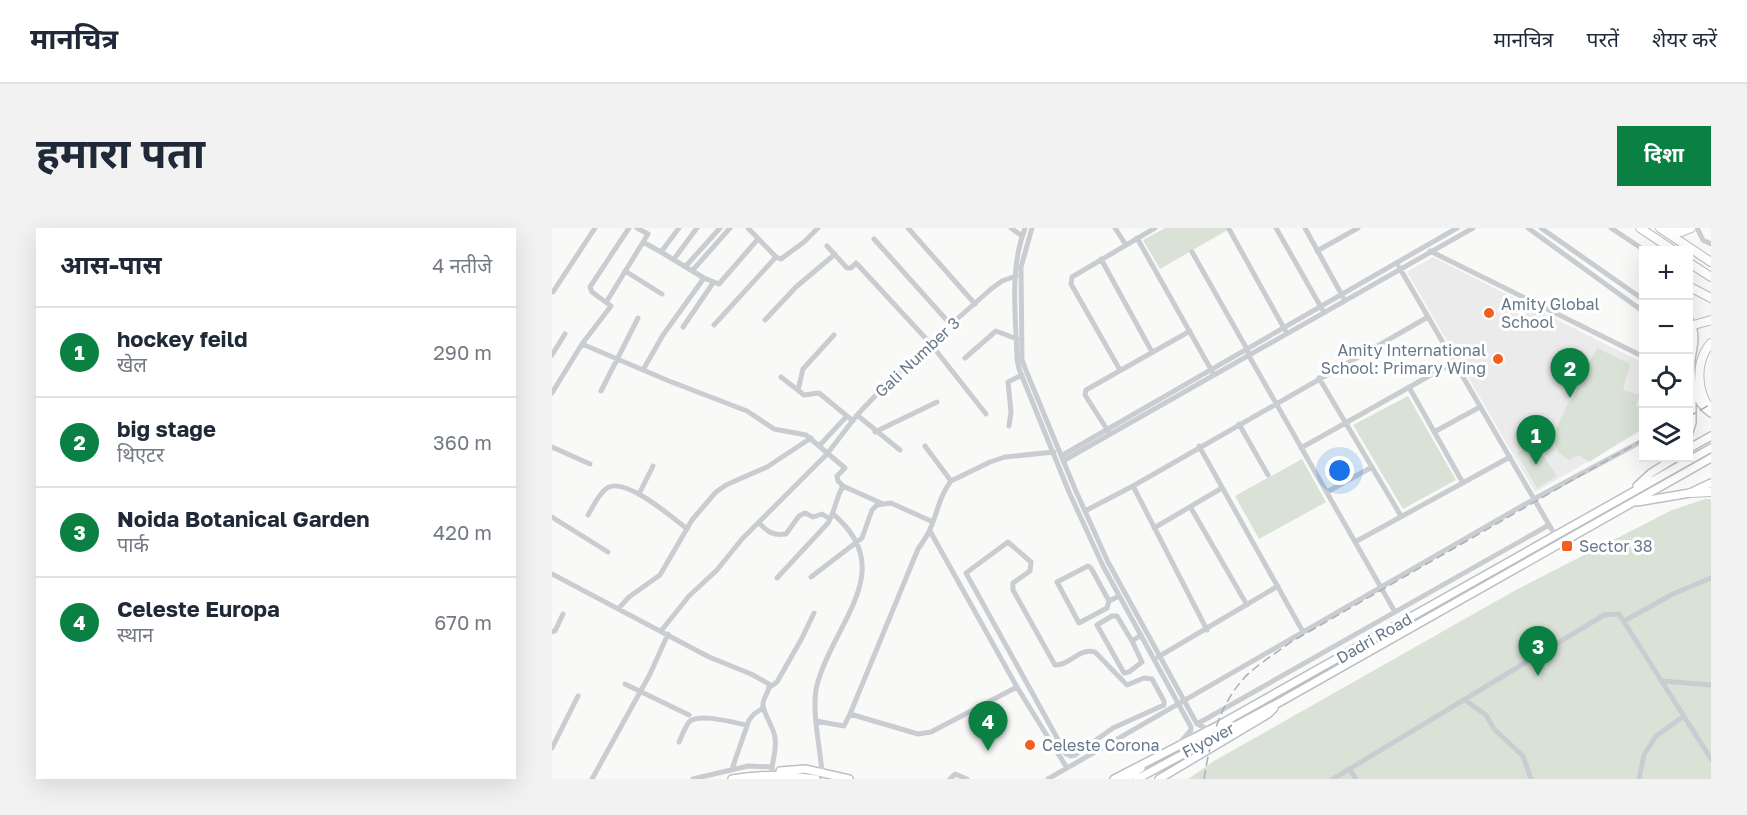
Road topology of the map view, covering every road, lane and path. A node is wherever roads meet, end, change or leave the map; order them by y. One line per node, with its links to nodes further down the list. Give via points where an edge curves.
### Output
1 (594, 228): 63 (street)
2 (629, 228): 68 (street, via 590,287 591,292)
3 (637, 228): 30 (street)
4 (652, 228): 30 (street)
5 (679, 228): 44 (street)
6 (697, 228): 50 (street)
7 (720, 228): 54 (street)
8 (730, 228): 57 (street)
9 (748, 228): 33 (street)
10 (818, 228): 48 (street, via 783,258)
11 (908, 228): 69 (street)
12 (1011, 228): 29 (street)
13 (1032, 228): 58 (street)
14 (1115, 228): 37 (street)
15 (1155, 228): 31 (street)
16 (1276, 228): 71 (street)
17 (1305, 228): 43 (street)
18 (1358, 228): 43 (street)
19 (1457, 228): 42 (street)
20 (1473, 228): 46 (street)
21 (1528, 228): 70 (street)
22 (1541, 228): 65 (street)
23 (1611, 228): 41 (street)
24 (1641, 228): 32 (highway)
25 (1661, 228): 26 (highway, via 1681,232); 51 (highway)
26 (1691, 228)
27 (1696, 228): 36 (street, via 1703,240)
28 (1229, 229): 80 (street)
29 (1024, 230): 58 (street)
30 (648, 234): 35 (street)
31 (1137, 238): 37 (street); 81 (street)
32 (1655, 238): 39 (highway); 40 (highway)
33 (758, 239): 48 (street); 61 (street, via 722,283)
34 (874, 239): 77 (street)
35 (643, 242): 44 (street); 56 (street)
36 (1711, 243)
37 (1126, 245): 49 (street)
38 (827, 246): 47 (street)
39 (1660, 246)
40 (1667, 246)
41 (1639, 247)
42 (1423, 248): 46 (street); 52 (street)
43 (1317, 251): 66 (street)
44 (661, 252): 50 (street)
45 (1192, 252): 91 (street)
46 (1431, 252): 55 (street); 94 (street)
47 (835, 254): 74 (street); 86 (street, via 847,268 856,263)
48 (776, 257): 76 (street)
49 (1101, 259): 90 (street); 99 (street, via 1072,277 1071,285)
50 (674, 260): 54 (street)
51 (1711, 262)
52 (1396, 263): 55 (street); 66 (street)
53 (1693, 265): 59 (highway)
54 (685, 267): 57 (street)
55 (1400, 269): 66 (street); 72 (street)
56 (625, 271): 64 (street); 68 (street)
57 (692, 271): 60 (street)
58 (1018, 276): 69 (street, Gali Number 3, via 1002,281); 85 (street); 134 (street, via 1022,360)
59 (1711, 277)
60 (704, 278): 61 (street); 98 (street)
61 (713, 283): 78 (street)
62 (1693, 288): 67 (highway)
63 (553, 292)
64 (662, 294)
65 (1639, 297)
66 (1344, 298): 71 (street)
67 (1711, 298)
68 (607, 301): 88 (street, via 610,309)
69 (975, 304): 77 (street, Gali Number 3)
70 (1639, 308)
71 (1323, 310): 80 (street)
72 (1428, 316): 97 (street); 103 (street)
73 (638, 318): 96 (street)
74 (765, 320)
75 (1711, 320): 79 (highway)
76 (714, 325)
77 (951, 325): 86 (street, Gali Number 3)
78 (683, 327)
79 (1693, 330)
80 (1286, 331): 91 (street)
81 (1190, 332): 90 (street); 100 (street)
82 (565, 333): 93 (street)
83 (1693, 334): 89 (main road)
84 (834, 335): 106 (street, via 803,369)
85 (1017, 339): 95 (street, via 996,331); 101 (street)
86 (930, 343): 113 (street); 115 (street, Gali Number 3)
87 (1711, 343): 92 (highway)
88 (582, 344): 96 (street); 108 (street)
89 (1693, 349)
90 (1152, 352): 99 (street)
91 (1248, 352): 100 (street); 110 (street)
92 (1706, 354): 112 (highway, via 1699,372)
93 (552, 355)
94 (1639, 355)
95 (965, 358)
96 (619, 359): 98 (street); 107 (street)
97 (1454, 362): 105 (street); 111 (street)
98 (643, 370): 123 (street, via 747,411 774,429)
99 (1120, 370): 121 (street, via 1084,392)
100 (1213, 373): 121 (street)
101 (1022, 375): 118 (street, via 1008,382); 134 (street)
102 (781, 377): 106 (street)
103 (1319, 378): 110 (street); 116 (street)
104 (1693, 386): 112 (main road, via 1699,402)
105 (1409, 387): 116 (street); 120 (street)
106 (798, 390): 114 (street, via 808,396 819,393)
107 (601, 391)
108 (552, 393)
109 (937, 402): 119 (street)
110 (1276, 403): 117 (street); 130 (street)
111 (1480, 407): 120 (street); 135 (street)
112 (1711, 412)
113 (986, 414)
114 (846, 417): 115 (street); 125 (street)
115 (855, 418): 119 (street); 133 (street, Gali Number 3)
116 (1346, 423): 130 (street); 140 (street)
117 (1239, 424): 128 (street); 141 (street)
118 (1008, 426)
119 (875, 432): 132 (street)
120 (1434, 432): 143 (street)
121 (1109, 433): 134 (street)
122 (1711, 436): 129 (main road)
123 (811, 438): 125 (street); 166 (street, via 767,467 716,492)
124 (1639, 443): 153 (street)
125 (819, 446): 133 (street)
126 (925, 446): 142 (street)
127 (552, 447): 138 (street)
128 (1199, 447): 146 (street); 147 (street)
129 (1693, 447)
130 (1301, 448): 148 (street)
131 (1711, 448): 149 (main road)
132 (900, 450)
133 (827, 454): 145 (street, via 845,468 837,476); 163 (street, Gali Number 3)
134 (1059, 456): 142 (street, via 1005,457); 157 (street); 178 (street)
135 (1510, 457): 143 (street); 153 (street)
136 (1711, 458): 155 (main road, Dadri Road)
137 (1668, 462): 149 (main road)
138 (590, 464)
139 (653, 466): 152 (street)
140 (1372, 467): 148 (street); 159 (street)
141 (1268, 475)
142 (951, 481): 162 (street, via 939,500)
143 (1463, 483): 159 (street)
144 (1711, 483): 151 (main road)
145 (843, 486): 154 (street); 161 (street)
146 (1133, 486): 157 (street); 165 (street)
147 (1222, 488): 156 (street); 176 (street)
148 (1327, 492): 170 (street)
149 (1631, 492): 168 (main road, Dadri Road)
150 (1711, 492): 151 (highway)
151 (1690, 493): 155 (main road)
152 (639, 494): 158 (street, via 616,486 607,488); 166 (street)
153 (1534, 499): 164 (street); 177 (street)
154 (881, 503): 162 (street, via 891,503); 169 (street, via 872,510 865,534)
155 (1632, 503): 205 (main road, Dadri Road)
156 (1191, 508): 165 (street); 180 (street)
157 (1085, 511): 193 (street)
158 (588, 515)
159 (1401, 516): 170 (street)
160 (552, 517): 171 (street)
161 (831, 517): 163 (street, via 805,513 786,534 776,535); 169 (street); 174 (street)
162 (933, 522): 167 (street)
163 (759, 523): 187 (street, Gali Number 3)
164 (1549, 525): 168 (street); 182 (street)
165 (1154, 528): 186 (street)
166 (687, 529): 181 (street, via 660,575)
167 (930, 531): 199 (street); 207 (street, via 918,549)
168 (1555, 535): 201 (main road, Dadri Road)
169 (858, 542): 173 (street); 210 (street, via 864,566 862,579 817,686)
170 (1355, 542): 177 (street)
171 (608, 552)
172 (552, 574): 181 (street)
173 (811, 577)
174 (777, 578)
175 (1711, 578): 185 (street)
176 (1278, 586): 180 (street); 189 (street)
177 (1381, 587): 182 (street); 189 (street)
178 (1119, 596): 179 (street); 191 (street)
179 (1109, 601): 179 (street, via 1107,608 1079,623 1057,582 1090,566)
180 (1246, 605): 186 (street)
181 (619, 608): 187 (street)
182 (1395, 612): 195 (street)
183 (562, 614): 188 (street)
184 (814, 614): 198 (street, via 777,682)
185 (1624, 621): 194 (street); 203 (street, via 1619,614 1604,615)
186 (1207, 630): 193 (street)
187 (661, 631): 190 (street)
188 (552, 632)
189 (1303, 632): 204 (street)
190 (668, 634): 198 (street); 200 (street)
191 (1141, 635): 192 (street); 193 (street)
192 (1132, 641): 192 (street, via 1142,662 1124,673 1097,625 1117,616)
193 (1156, 658): 204 (street)
194 (1663, 681): 197 (street); 209 (street)
195 (1268, 683): 201 (street); 211 (street)
196 (625, 684): 200 (street)
197 (1711, 685)
198 (770, 687): 206 (street)
199 (1017, 687): 207 (street, via 932,732 918,734); 223 (street)
200 (640, 692): 208 (street); 228 (street)
201 (1275, 694): 214 (main road, Dadri Road)
202 (578, 696): 219 (street)
203 (1465, 700): 225 (street); 242 (street, via 1486,715 1494,729 1524,756)
204 (1181, 702): 211 (street); 216 (street); 220 (street, via 1192,728)
205 (1280, 702): 238 (main road, Flyover); 239 (main road, via 1268,714)
206 (763, 708): 212 (street); 226 (street, via 775,736)
207 (850, 714): 210 (street, via 844,726)
208 (689, 715)
209 (1684, 716): 221 (street); 243 (street, via 1656,736 1644,755)
210 (816, 721): 227 (street)
211 (1197, 724): 214 (street)
212 (747, 725): 217 (street, via 696,719 689,723); 224 (street)
213 (1113, 728): 215 (street); 215 (street, via 1164,705 1155,683 1149,678 1124,684 1090,650 1055,665 1012,586 1030,570 1031,562 1008,542 966,573 1066,754 1076,755); 216 (street)
214 (1210, 730): 220 (main road, Dadri Road)
215 (1104, 734): 218 (street)
216 (1119, 738): 218 (street)
217 (679, 742)
218 (1111, 743): 223 (street)
219 (552, 748)
220 (1174, 750): 222 (main road, Dadri Road)
221 (1711, 759)
222 (1147, 762): 236 (main road, Dadri Road); 237 (main road)
223 (1067, 768): 235 (street)
224 (732, 769): 226 (street, via 757,765); 229 (street)
225 (1349, 769): 240 (street); 241 (street)
226 (770, 771): 227 (main road); 230 (main road); 231 (main road)
227 (822, 772): 232 (main road)
228 (592, 779)
229 (693, 779)
230 (732, 779)
231 (816, 779)
232 (849, 779)
233 (950, 779): 234 (street, via 955,774)
234 (967, 779)
235 (1048, 779)
236 (1114, 779)
237 (1126, 779)
238 (1137, 779)
239 (1160, 779)
240 (1333, 779)
241 (1356, 779)
242 (1531, 779)
243 (1639, 779)

